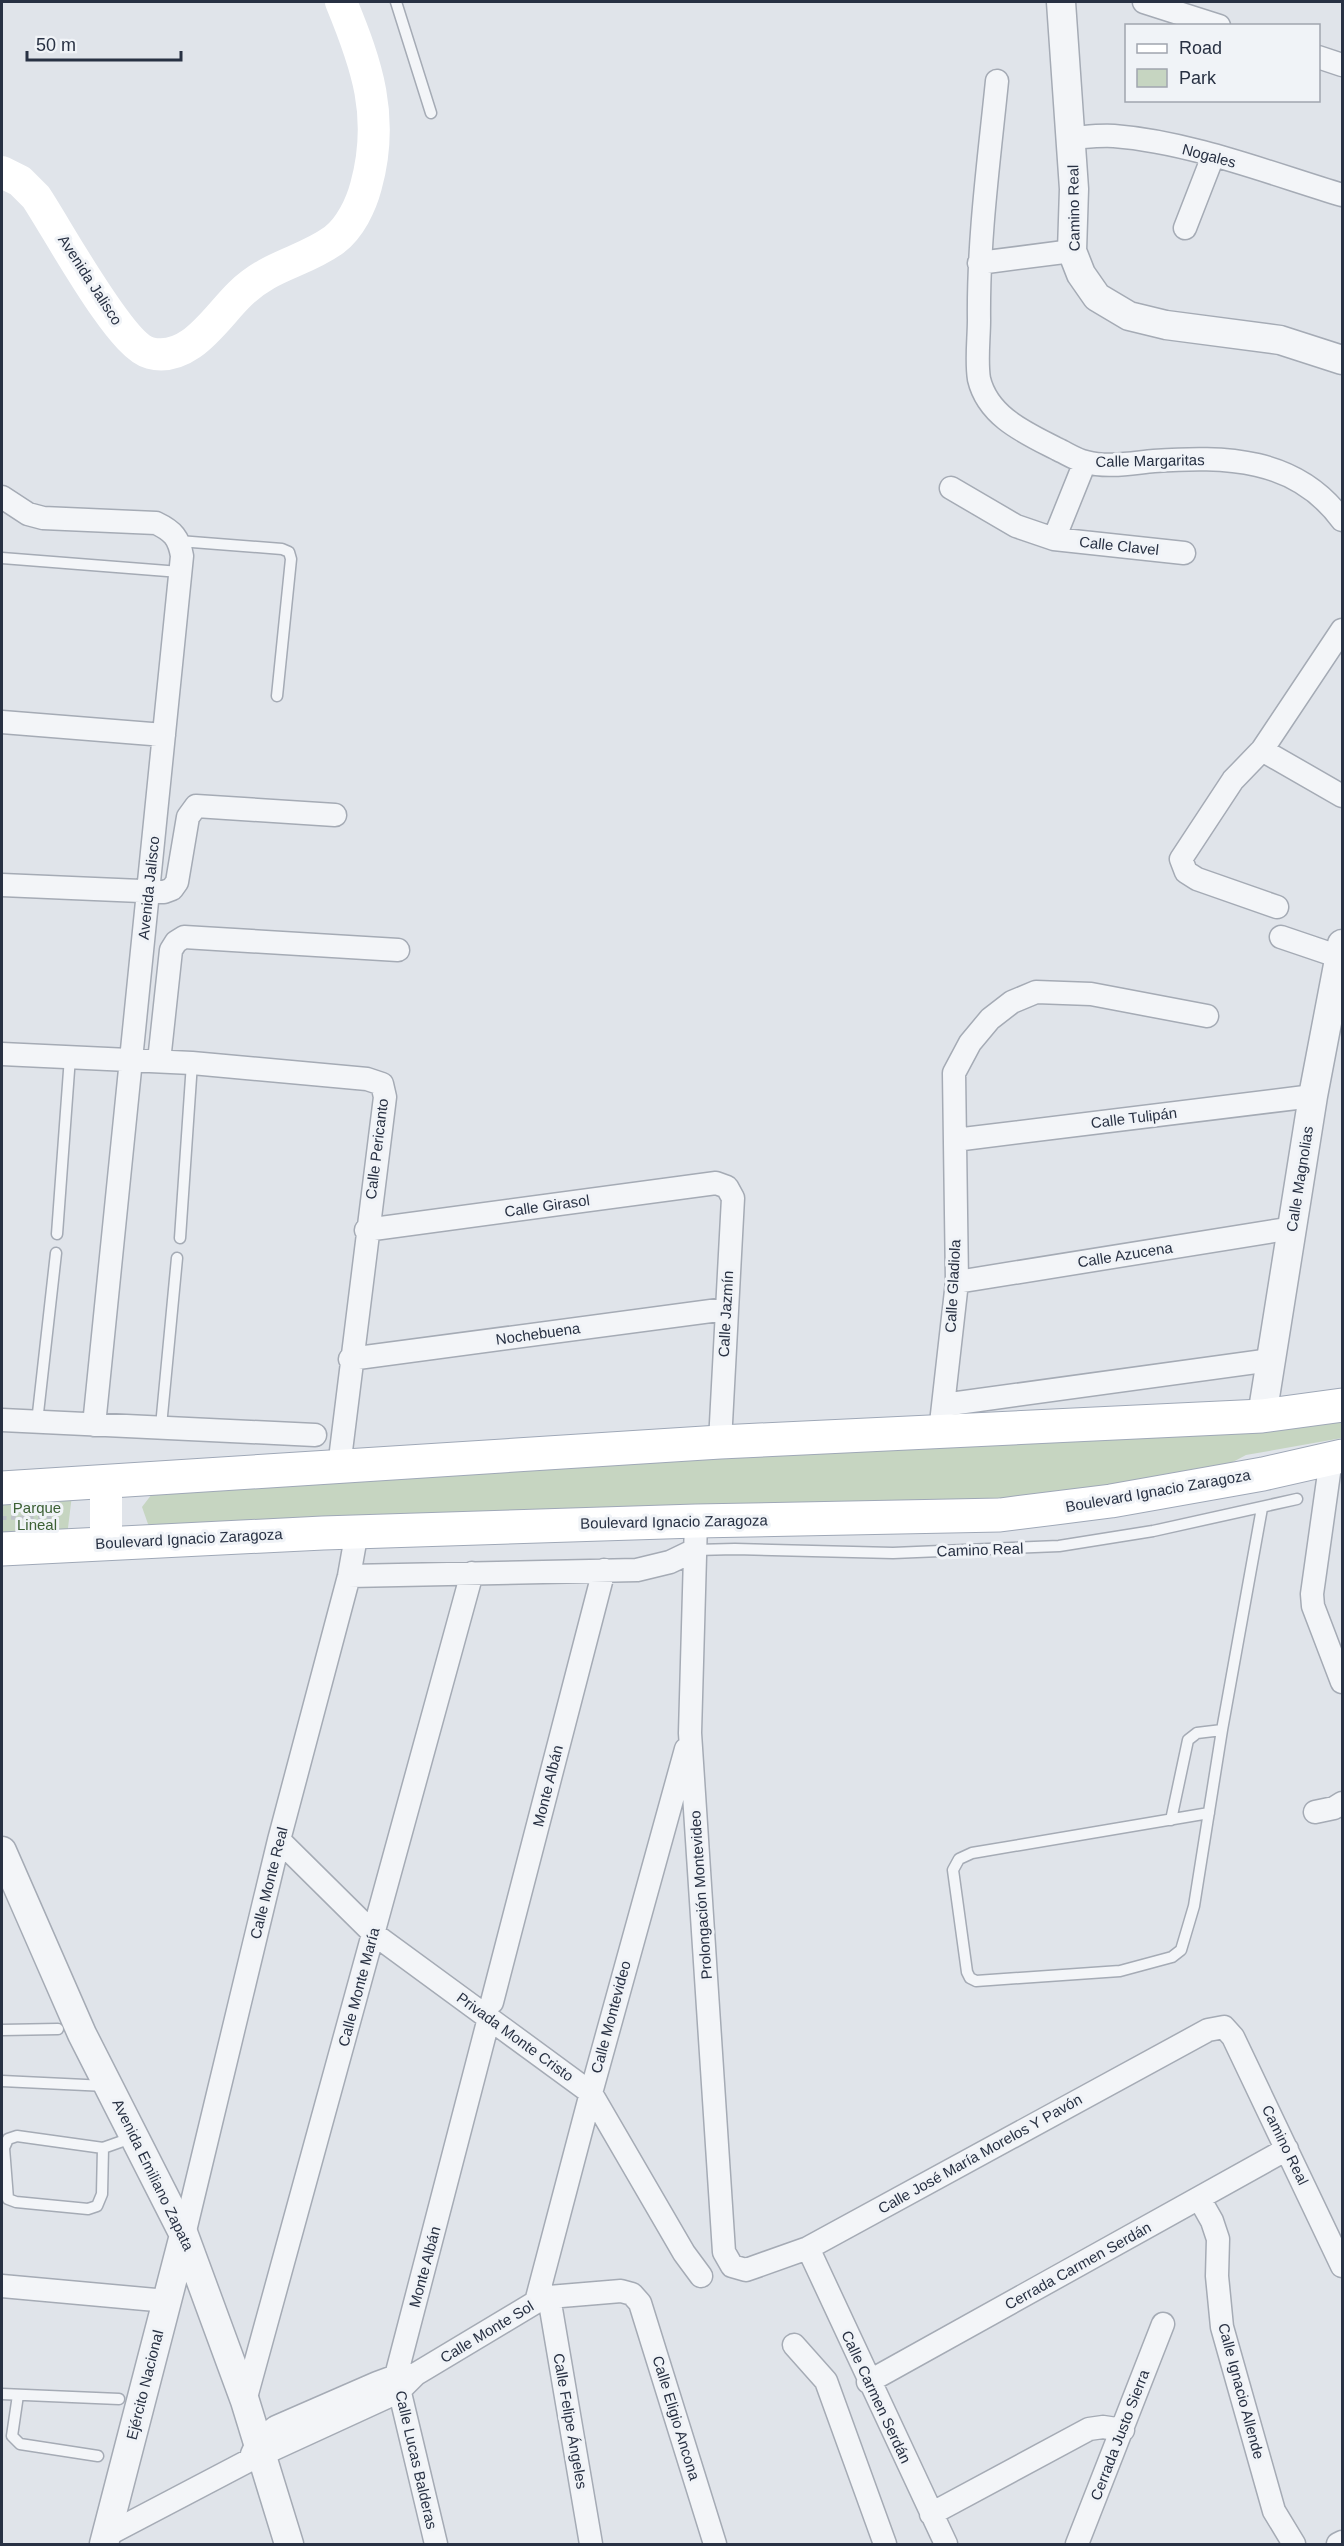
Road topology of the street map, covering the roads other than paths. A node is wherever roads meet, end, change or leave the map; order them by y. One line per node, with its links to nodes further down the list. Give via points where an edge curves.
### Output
1 (341, 2): 12 (main road, Avenida Jalisco, via 361,51 372,101 374,149 362,200 337,238 258,278 198,339 181,350 165,355 137,347 113,318 36,197 20,181)
2 (396, 2): 9 (lane)
3 (1061, 2): 10 (street, Camino Real)
4 (1144, 2): 5 (street)
5 (1213, 24)
6 (1320, 58): 7 (street)
7 (1342, 65)
8 (997, 81): 16 (street, Calle Margaritas)
9 (431, 113)
10 (1072, 138): 11 (street, Nogales, via 1142,139); 15 (street, Camino Real)
11 (1213, 156): 13 (street, Nogales); 14 (street)
12 (2, 172)
13 (1342, 195)
14 (1185, 228)
15 (1072, 250): 16 (street); 17 (street, Camino Real, via 1081,274 1097,297 1129,316 1166,325 1280,340)
16 (979, 263): 18 (street, Calle Margaritas, via 980,379 993,407 1017,429)
17 (1342, 360)
18 (1085, 462): 21 (street, Calle Margaritas, via 1188,459 1275,468 1302,481 1334,508); 22 (street, Calle Clavel)
19 (951, 488): 22 (street, Calle Clavel, via 1016,526)
20 (2, 497): 23 (street, via 28,514 43,518 156,524 171,530)
21 (1342, 520)
22 (1054, 539): 24 (street, Calle Clavel)
23 (179, 541): 26 (street, Avenida Jalisco); 28 (lane, via 289,552)
24 (1184, 553)
25 (2, 558): 26 (lane)
26 (180, 572): 30 (street, Avenida Jalisco)
27 (1342, 630): 31 (street)
28 (277, 696)
29 (2, 722): 30 (street)
30 (165, 735): 35 (street, Avenida Jalisco)
31 (1262, 750): 32 (street); 36 (street, via 1233,780 1181,859 1186,872 1197,879)
32 (1342, 796)
33 (335, 815): 35 (street, via 196,806 188,817 177,882 164,892)
34 (2, 885): 35 (street)
35 (149, 892): 43 (street, Avenida Jalisco)
36 (1277, 907)
37 (1281, 937): 39 (street)
38 (398, 950): 44 (street, via 184,937 171,951)
39 (1341, 951): 46 (street, Calle Magnolias)
40 (1207, 1016): 47 (street, Calle Gladiola, via 1091,994 1036,992 1012,1002 970,1042 954,1073)
41 (2, 1054): 42 (street, Calle Pericanto)
42 (70, 1057): 43 (street, Calle Pericanto); 51 (lane)
43 (130, 1060): 44 (street, Calle Pericanto); 64 (street, Avenida Jalisco)
44 (159, 1061): 45 (street, Calle Pericanto)
45 (192, 1063): 50 (street, Calle Pericanto, via 367,1079 382,1084 384,1097); 52 (lane)
46 (1313, 1096): 47 (street, Calle Tulipán); 49 (street, Calle Magnolias)
47 (955, 1140): 55 (street, Calle Gladiola)
48 (727, 1187): 50 (street, Calle Girasol, via 716,1183); 56 (street, Calle Jazmín, via 733,1198)
49 (1293, 1228): 55 (street, Calle Azucena); 58 (street, Calle Magnolias)
50 (366, 1230): 57 (street, Calle Pericanto)
51 (57, 1233)
52 (180, 1238)
53 (56, 1253): 63 (lane)
54 (177, 1258): 65 (lane)
55 (957, 1282): 61 (street, Calle Gladiola)
56 (726, 1309): 57 (street, Nochebuena); 67 (street, Calle Jazmín)
57 (350, 1359): 69 (street, Calle Pericanto)
58 (1271, 1360): 60 (street, Calle Magnolias); 61 (street)
59 (1342, 1406): 60 (main road)
60 (1262, 1416): 61 (main road)
61 (941, 1418): 67 (main road)
62 (2, 1420): 63 (street)
63 (37, 1422): 64 (street)
64 (94, 1425): 65 (street)
65 (160, 1426): 66 (street)
66 (315, 1435)
67 (720, 1442): 69 (main road)
68 (1337, 1458): 75 (main road, Boulevard Ignacio Zaragoza, via 1046,1510); 81 (street, via 1313,1600)
69 (339, 1467): 70 (main road)
70 (106, 1482): 71 (main road); 76 (main road)
71 (2, 1488)
72 (1297, 1499): 73 (lane, Camino Real)
73 (1262, 1508): 75 (lane, Camino Real, via 1153,1531 1016,1550 893,1553 735,1549); 82 (lane)
74 (357, 1532): 75 (main road, Boulevard Ignacio Zaragoza); 76 (main road, Boulevard Ignacio Zaragoza); 80 (street, Calle Monte Real)
75 (695, 1535): 78 (street, via 670,1562 637,1570); 83 (street, Prolongación Montevideo)
76 (106, 1544): 77 (main road, Boulevard Ignacio Zaragoza)
77 (2, 1550)
78 (604, 1570): 79 (street); 91 (street, Monte Albán)
79 (472, 1573): 80 (street); 90 (street, Calle Monte María)
80 (349, 1576): 88 (street, Calle Monte Real)
81 (1342, 1682)
82 (1222, 1730): 86 (lane); 87 (lane, via 1197,1733 1188,1740)
83 (690, 1733): 97 (street, Calle Montevideo); 104 (street, Prolongación Montevideo, via 724,2252)
84 (1342, 1803): 85 (street)
85 (1315, 1812)
86 (1209, 1813): 87 (lane); 87 (lane, via 1194,1906 1177,1954 1120,1971 976,1981 969,1978 953,1870 959,1859 972,1853)
87 (1171, 1820)
88 (279, 1840): 90 (street, Privada Monte Cristo); 102 (street, Calle Monte Real)
89 (2, 1851): 96 (street, Avenida Emiliano Zapata, via 82,2034)
90 (374, 1934): 91 (street, Privada Monte Cristo); 118 (street, Calle Monte María)
91 (490, 2010): 97 (street, Privada Monte Cristo); 113 (street, Monte Albán)
92 (1224, 2028): 100 (street, Camino Real, via 1233,2037); 103 (street, Calle José María Morelos Y Pavón, via 1208,2030)
93 (58, 2029): 94 (lane)
94 (2, 2030)
95 (2, 2081): 96 (lane)
96 (109, 2086): 98 (street, Avenida Emiliano Zapata)
97 (591, 2093): 106 (street, Privada Monte Cristo); 109 (street, Calle Montevideo)
98 (134, 2137): 99 (lane); 102 (street, Avenida Emiliano Zapata)
99 (103, 2148): 99 (lane, via 17,2136 8,2139 4,2148 8,2199 88,2209 97,2206 102,2194)
100 (1287, 2150): 101 (street, Cerrada Carmen Serdán); 105 (street, Camino Real)
101 (1199, 2198): 114 (street, Cerrada Carmen Serdán); 132 (street, Calle Ignacio Allende, via 1218,2238 1222,2327 1274,2511)
102 (184, 2235): 110 (street, Ejército Nacional); 118 (street, Avenida Emiliano Zapata)
103 (808, 2248): 104 (street, Calle José María Morelos Y Pavón, via 746,2270); 114 (street, Calle Carmen Serdán)
104 (732, 2266)
105 (1342, 2266)
106 (701, 2276)
107 (2, 2286): 110 (street)
108 (632, 2294): 109 (street, Calle Monte Sol, via 621,2291); 128 (street, Calle Eligio Ancona, via 640,2303)
109 (542, 2299): 113 (street, Calle Monte Sol); 127 (street, Calle Felipe Ángeles)
110 (167, 2301): 123 (street, Ejército Nacional)
111 (1162, 2324): 119 (street, Cerrada Justo Sierra)
112 (794, 2345): 129 (street, via 826,2381)
113 (404, 2380): 120 (street, Calle Monte Sol); 126 (street, Calle Lucas Balderas)
114 (868, 2382): 122 (street, Calle Carmen Serdán)
115 (2, 2394): 116 (lane)
116 (18, 2395): 117 (lane); 121 (lane, via 12,2436 15,2441)
117 (119, 2399)
118 (245, 2401): 120 (street, Avenida Emiliano Zapata)
119 (1123, 2430): 122 (street, via 1089,2429); 131 (street, Cerrada Justo Sierra)
120 (257, 2452): 123 (street, Calle Monte Sol); 125 (street, Avenida Emiliano Zapata)
121 (98, 2456)
122 (931, 2514): 130 (street, Calle Carmen Serdán)
123 (105, 2540)
124 (1342, 2542): 133 (street)
125 (289, 2544)
126 (436, 2544)
127 (591, 2544)
128 (715, 2544)
129 (885, 2544)
130 (946, 2544)
131 (1077, 2544)
132 (1294, 2544)
133 (1338, 2544)

